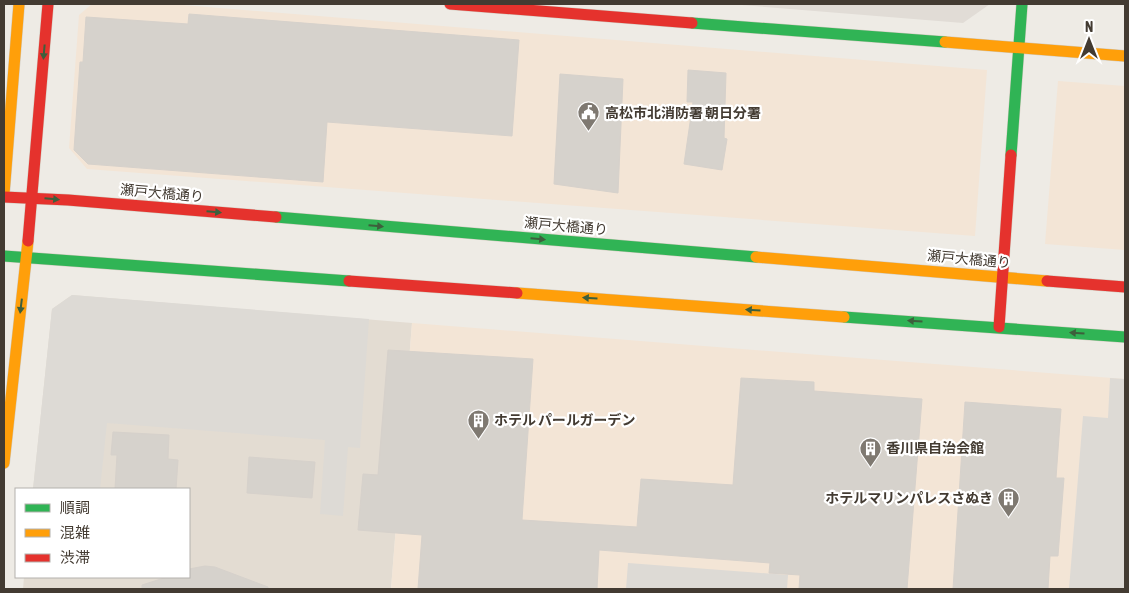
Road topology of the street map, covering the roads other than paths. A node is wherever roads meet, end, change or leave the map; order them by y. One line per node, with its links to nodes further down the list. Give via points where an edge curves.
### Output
1 (19, 4): 7 (street)
2 (48, 4): 8 (street, one-way to 8)
3 (450, 4): 5 (street)
4 (1022, 4): 5 (street)
5 (1018, 48): 6 (street); 11 (street)
6 (1125, 56)
7 (4, 196): 8 (street, 瀬戸大橋通り)
8 (32, 197): 10 (street); 11 (street, 瀬戸大橋通り, one-way to 11)
9 (4, 256): 10 (street)
10 (26, 258): 13 (street, one-way to 10); 15 (street, one-way to 15)
11 (1004, 277): 12 (street, 瀬戸大橋通り); 13 (street)
12 (1125, 287)
13 (999, 327): 14 (street, one-way to 13)
14 (1125, 337)
15 (4, 463)

